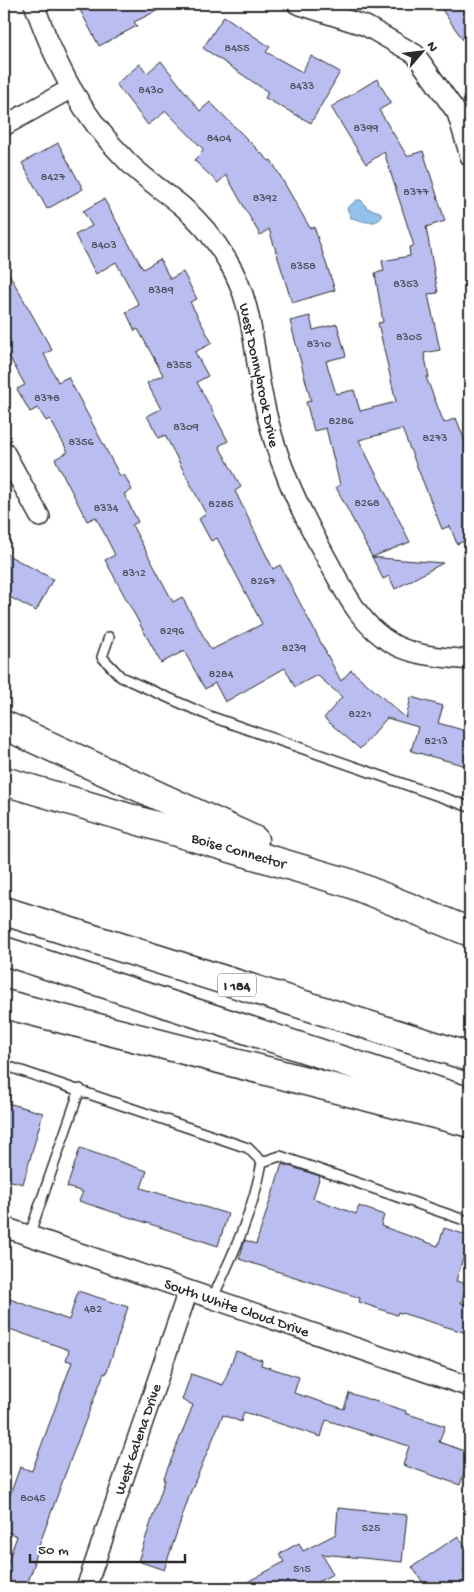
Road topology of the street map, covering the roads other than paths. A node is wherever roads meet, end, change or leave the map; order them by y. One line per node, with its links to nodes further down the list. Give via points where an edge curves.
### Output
1 (34, 4): 3 (street, West Donnybrook Drive, via 51,52)
2 (297, 4): 5 (street, via 366,26 416,54 456,113)
3 (70, 89): 4 (street); 10 (street, West Donnybrook Drive, via 94,125 127,161 201,224 229,262 248,307 262,391 279,462 298,507 356,612 392,644 415,654)
4 (4, 126)
5 (470, 156)
6 (4, 451): 7 (street)
7 (10, 479): 8 (street)
8 (40, 517)
9 (109, 637): 13 (lane, via 102,657 122,677 212,717)
10 (470, 660)
11 (4, 725): 14 (highway)
12 (4, 781): 14 (highway, Boise Connector)
13 (470, 807)
14 (348, 883): 16 (highway, Boise Connector)
15 (4, 911): 19 (highway, I 184)
16 (470, 932)
17 (4, 951): 22 (highway)
18 (4, 1004): 23 (highway)
19 (470, 1057)
20 (4, 1065): 21 (lane)
21 (80, 1089): 24 (lane, via 248,1148); 27 (lane)
22 (470, 1102)
23 (470, 1123)
24 (262, 1162): 25 (lane, via 280,1156); 29 (lane, via 258,1187)
25 (470, 1222)
26 (4, 1227): 27 (street, South White Cloud Drive)
27 (29, 1236): 28 (street, South White Cloud Drive)
28 (188, 1291): 29 (street, South White Cloud Drive); 31 (street, West Galena Drive)
29 (212, 1299): 30 (street, South White Cloud Drive)
30 (470, 1387)
31 (86, 1588)

